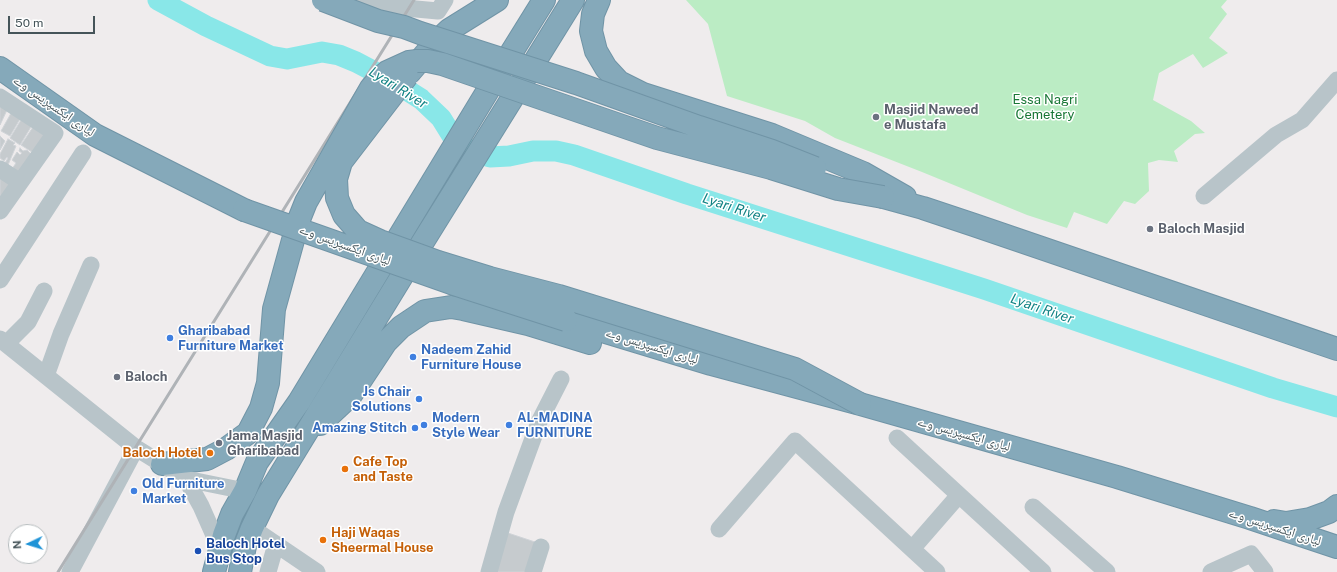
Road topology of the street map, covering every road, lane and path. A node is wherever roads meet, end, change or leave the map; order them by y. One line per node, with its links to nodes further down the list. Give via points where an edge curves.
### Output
1 (323, 0): 15 (highway, bridge, via 378,21 404,27 576,83 772,151)
2 (445, 0): 7 (street, via 438,11)
3 (497, 0): 26 (highway, bridge, via 449,30 433,45 341,162 336,179 337,198 344,215 358,231 438,262 795,369)
4 (544, 0): 31 (highway, via 299,402)
5 (572, 0): 29 (highway)
6 (599, 0): 16 (highway, via 593,14 591,31 596,51 606,68 619,82 643,94 772,135 863,173)
7 (360, 1)
8 (0, 68): 26 (highway, لیاری ایکسپریس وے, bridge, via 95,135 244,210 451,283 712,364)
9 (1337, 80): 14 (street, via 1302,120 1276,135)
10 (0, 97): 13 (street, via 55,133)
11 (83, 153): 19 (street)
12 (0, 169): 13 (street)
13 (20, 182): 17 (street)
14 (1204, 196)
15 (883, 197): 16 (highway); 27 (highway, bridge, via 838,189 771,168 657,138 442,64 428,61 409,62 387,72 375,83 306,202 274,309 268,383)
16 (923, 208): 22 (highway)
17 (0, 211)
18 (91, 265): 24 (street)
19 (0, 280)
20 (44, 291): 21 (street, via 28,322)
21 (3, 342): 24 (street)
22 (1327, 346): 23 (highway)
23 (1337, 354)
24 (46, 376): 30 (street)
25 (561, 379): 52 (street, via 539,422 506,512)
26 (860, 404): 29 (highway, via 714,378 528,324 450,307 425,312 401,327 386,342 351,395); 39 (highway, لیاری ایکسپریس وے)
27 (261, 408): 31 (highway); 32 (highway, via 248,433 226,449 207,459)
28 (897, 438): 35 (street)
29 (300, 442): 40 (highway, via 268,494)
30 (136, 448): 32 (street); 47 (street)
31 (257, 462): 34 (highway)
32 (162, 464): 33 (street)
33 (186, 478): 34 (street); 45 (street)
34 (246, 491): 38 (highway)
35 (959, 495): 46 (street); 55 (street)
36 (1337, 506): 39 (highway, via 1310,519 1286,523)
37 (1033, 507): 56 (street)
38 (232, 514): 40 (highway); 45 (highway)
39 (1250, 518): 44 (highway, لیاری ایکسپریس وے)
40 (252, 528): 42 (street); 49 (highway, via 245,546)
41 (719, 529): 46 (street, via 794,441)
42 (276, 544): 50 (street); 51 (street)
43 (541, 547): 53 (street)
44 (1337, 547)
45 (220, 549): 48 (highway)
46 (912, 549): 54 (street)
47 (70, 572)
48 (214, 572)
49 (240, 572)
50 (268, 572)
51 (317, 572)
52 (489, 572)
53 (533, 572)
54 (938, 572)
55 (1043, 572)
56 (1107, 572)
57 (1211, 572): 58 (street, via 1251,554)
58 (1265, 572)

